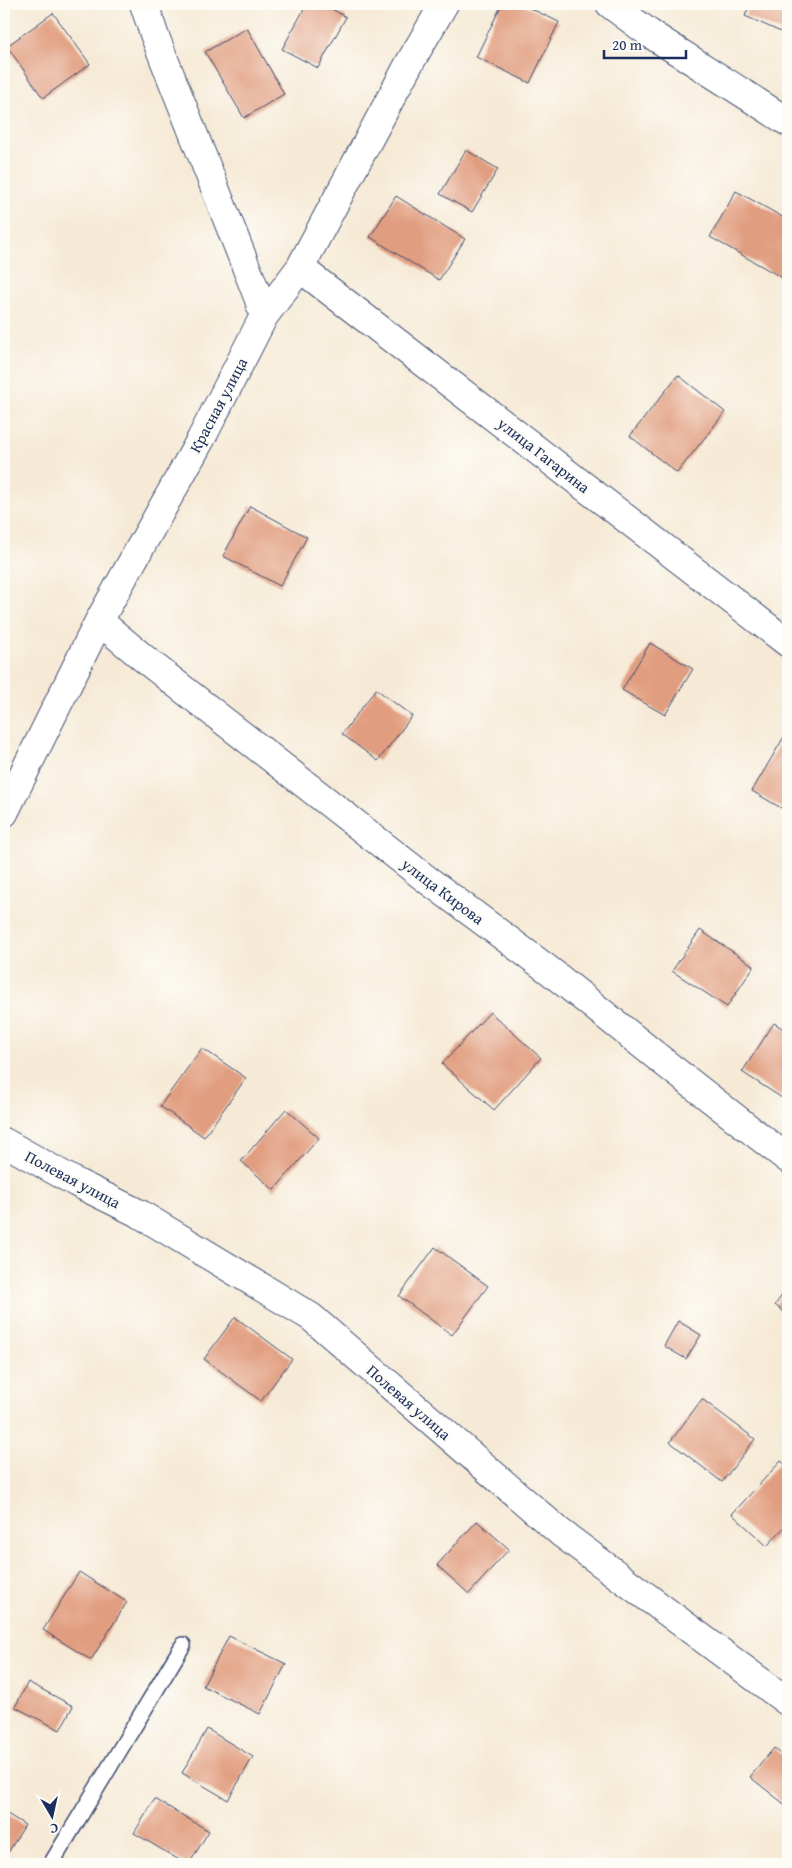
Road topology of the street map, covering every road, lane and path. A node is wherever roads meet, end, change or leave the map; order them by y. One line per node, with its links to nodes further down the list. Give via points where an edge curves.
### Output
1 (144, 4): 6 (street)
2 (444, 4): 5 (street, Красная улица)
3 (610, 4): 4 (street, via 649,33)
4 (788, 122)
5 (300, 268): 6 (street, Красная улица); 8 (street, улица Гагарина)
6 (264, 316): 7 (street, Красная улица, via 201,439)
7 (99, 621): 9 (street, Красная улица); 11 (street, улица Кирова)
8 (788, 643)
9 (4, 813)
10 (4, 1142): 13 (street, Полевая улица, via 140,1214 311,1318 561,1533)
11 (788, 1159)
12 (184, 1645): 14 (lane)
13 (788, 1702)
14 (51, 1864)

